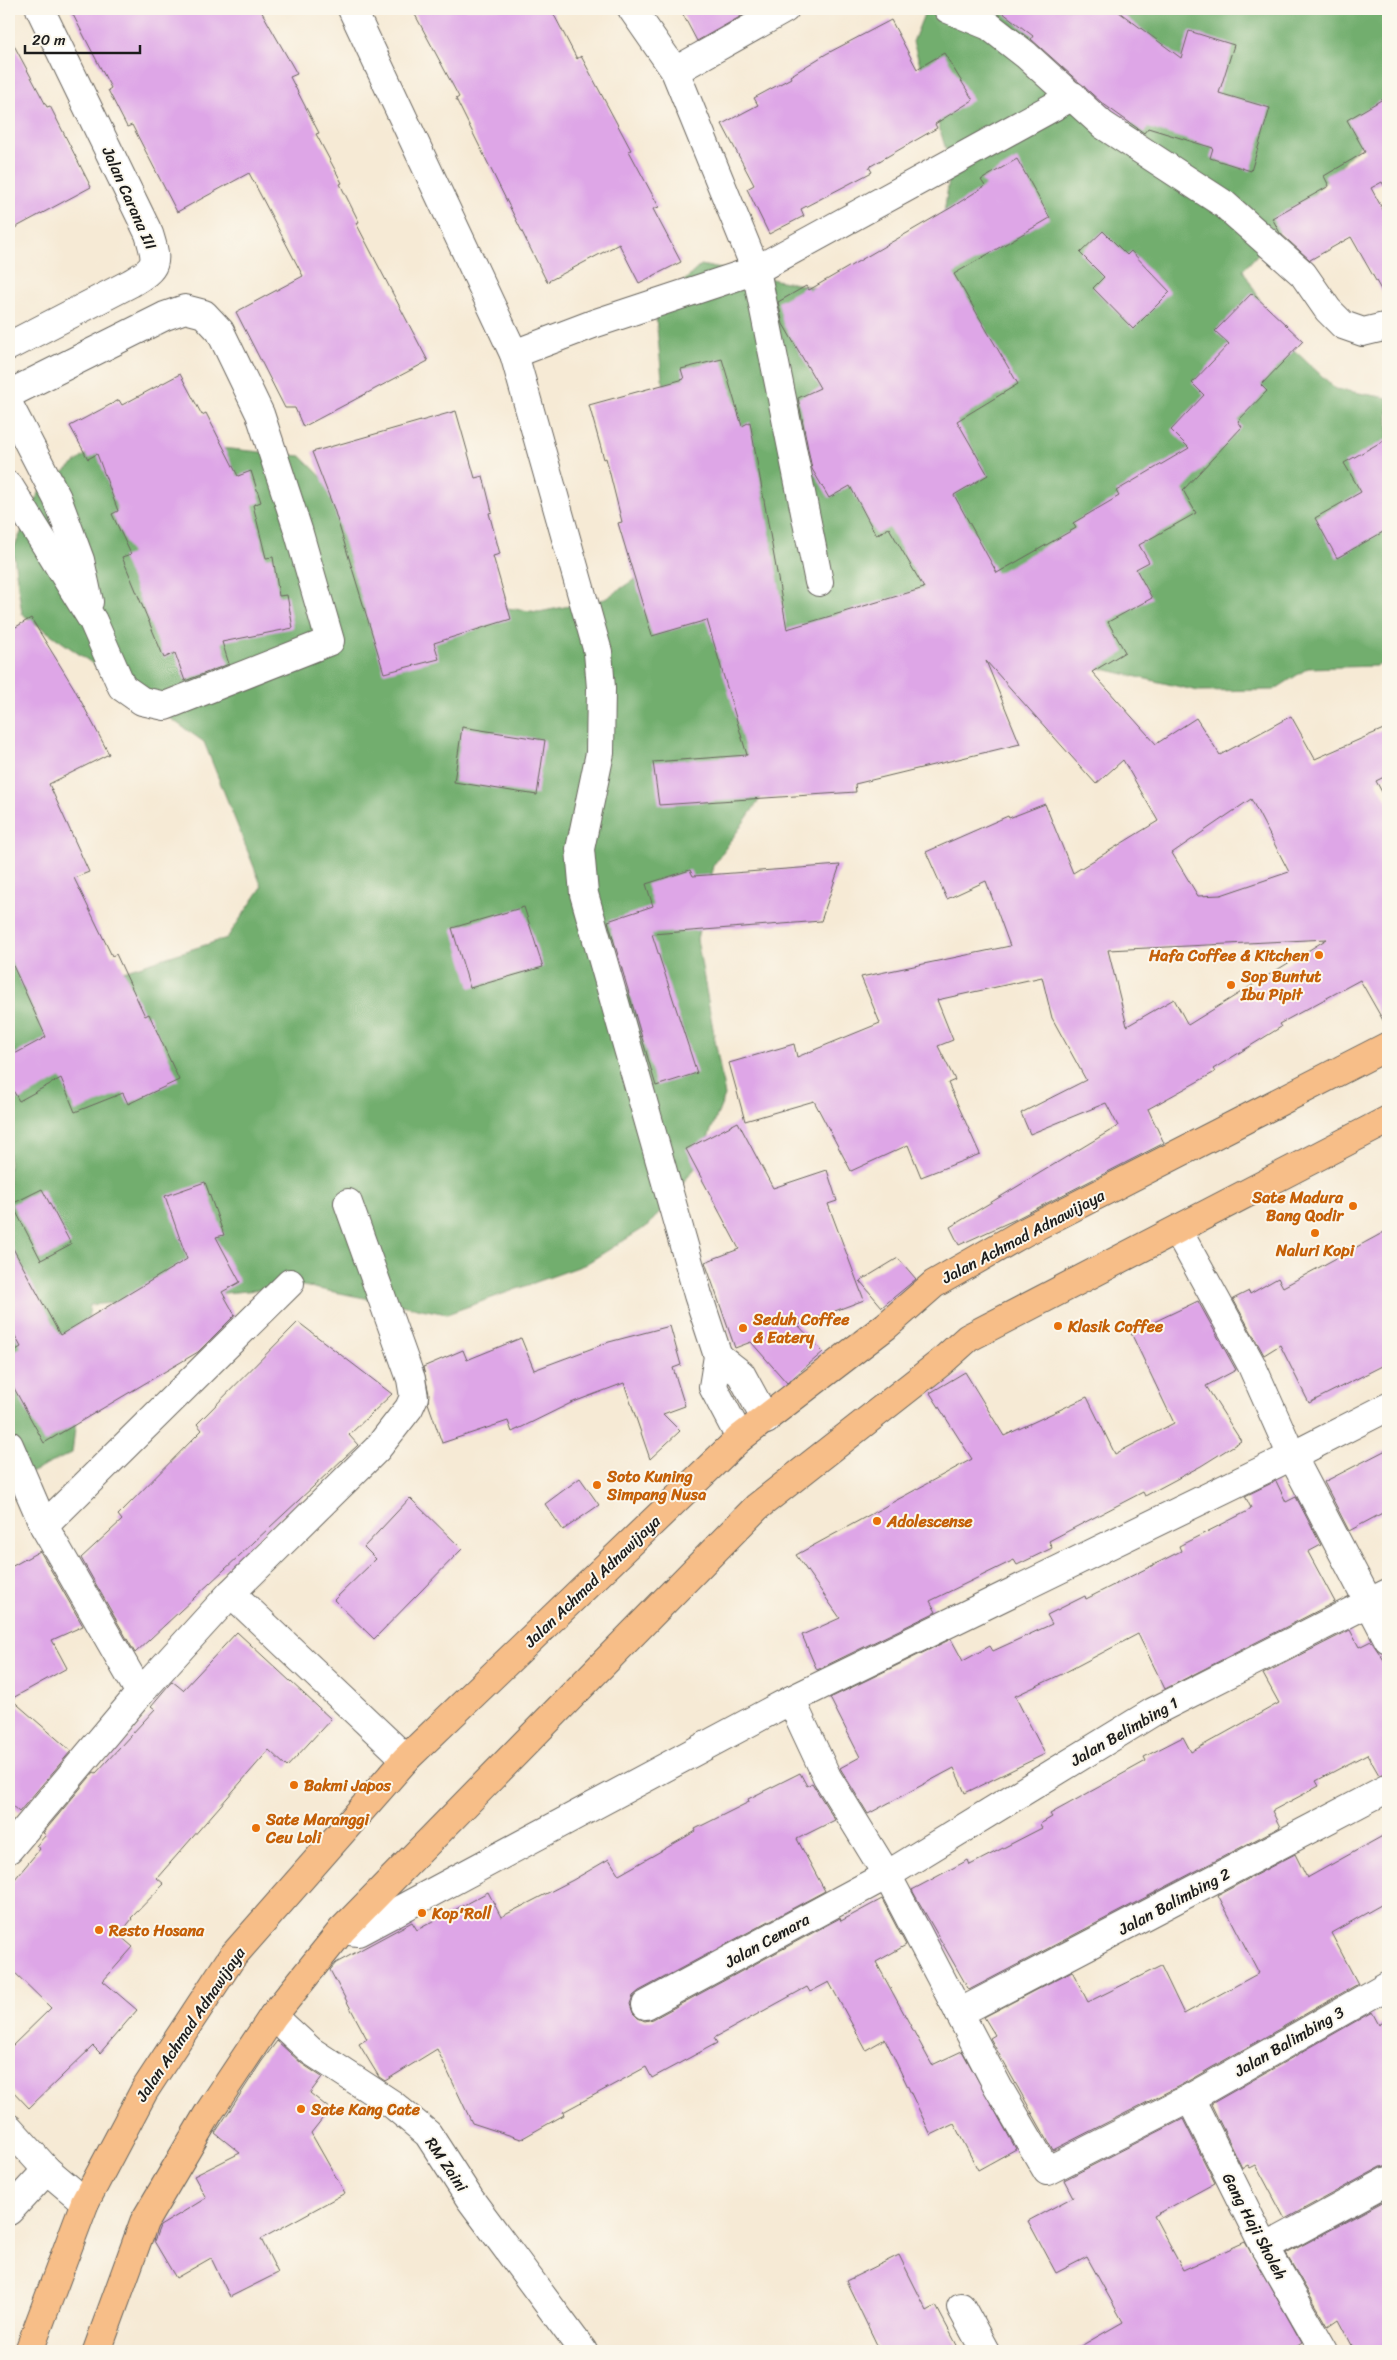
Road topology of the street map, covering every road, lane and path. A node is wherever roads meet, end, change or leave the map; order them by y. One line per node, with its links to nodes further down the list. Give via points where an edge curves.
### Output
1 (40, 9): 10 (street, Jalan Carana III, via 150,234 156,256 150,272)
2 (352, 9): 11 (street)
3 (632, 9): 6 (street)
4 (785, 9): 6 (street)
5 (948, 9): 7 (street, via 989,26)
6 (675, 71): 8 (street)
7 (1073, 96): 8 (street); 9 (street, via 1103,125 1224,204 1303,274 1328,310 1343,325 1363,332)
8 (756, 270): 11 (street); 15 (street)
9 (1388, 326)
10 (9, 346)
11 (514, 354): 22 (street, via 598,652 600,753 580,849 584,894)
12 (9, 394): 16 (street, via 165,316 185,309 204,314 220,331 260,414 330,641 165,706 142,701 122,687)
13 (9, 405): 16 (street, via 57,498 80,560)
14 (9, 486): 16 (street)
15 (819, 582)
16 (94, 620)
17 (1388, 1046): 24 (main road, Jalan Achmad Adnawijaya, via 1023,1233 934,1284)
18 (1388, 1120): 20 (main road)
19 (348, 1203): 29 (street, via 411,1378 414,1397 377,1449)
20 (1178, 1231): 27 (street, via 1250,1364); 38 (main road, via 968,1338 757,1507)
21 (290, 1283): 28 (street)
22 (718, 1356): 24 (street, via 741,1374); 25 (street, via 713,1387)
23 (1388, 1407): 27 (street)
24 (766, 1420): 25 (main road, Jalan Achmad Adnawijaya)
25 (740, 1438): 34 (main road, Jalan Achmad Adnawijaya)
26 (9, 1445): 28 (street)
27 (1292, 1456): 30 (street); 33 (street)
28 (44, 1526): 32 (street)
29 (231, 1593): 32 (street); 34 (street)
30 (1379, 1598): 31 (street); 37 (street, Jalan Belimbing 1, via 1153,1712)
31 (1388, 1639)
32 (140, 1693): 36 (street)
33 (791, 1700): 37 (street, via 827,1777); 38 (street, via 358,1932)
34 (406, 1759): 47 (main road, Jalan Achmad Adnawijaya, via 232,1957 144,2091)
35 (1388, 1788): 41 (street, Jalan Balimbing 2)
36 (9, 1849)
37 (888, 1874): 40 (street, Jalan Cemara); 41 (street)
38 (342, 1930): 42 (main road)
39 (1388, 1984): 43 (street, Jalan Balimbing 3)
40 (646, 2005)
41 (959, 2013): 43 (street, Jalan Balimbing 3, via 1047,2172)
42 (273, 2016): 52 (main road, via 208,2112 144,2222); 53 (street, RM Zaini, via 311,2051 392,2104 428,2134 470,2199)
43 (1190, 2098): 49 (street, Gang Haji Sholeh)
44 (9, 2128): 45 (street)
45 (47, 2170): 47 (street); 48 (street)
46 (1388, 2181): 49 (street)
47 (85, 2202): 51 (main road, Jalan Achmad Adnawijaya)
48 (9, 2210)
49 (1266, 2248): 55 (street, Gang Haji Sholeh)
50 (961, 2307): 54 (street)
51 (29, 2351)
52 (97, 2351)
53 (583, 2351)
54 (985, 2351)
55 (1324, 2351)

